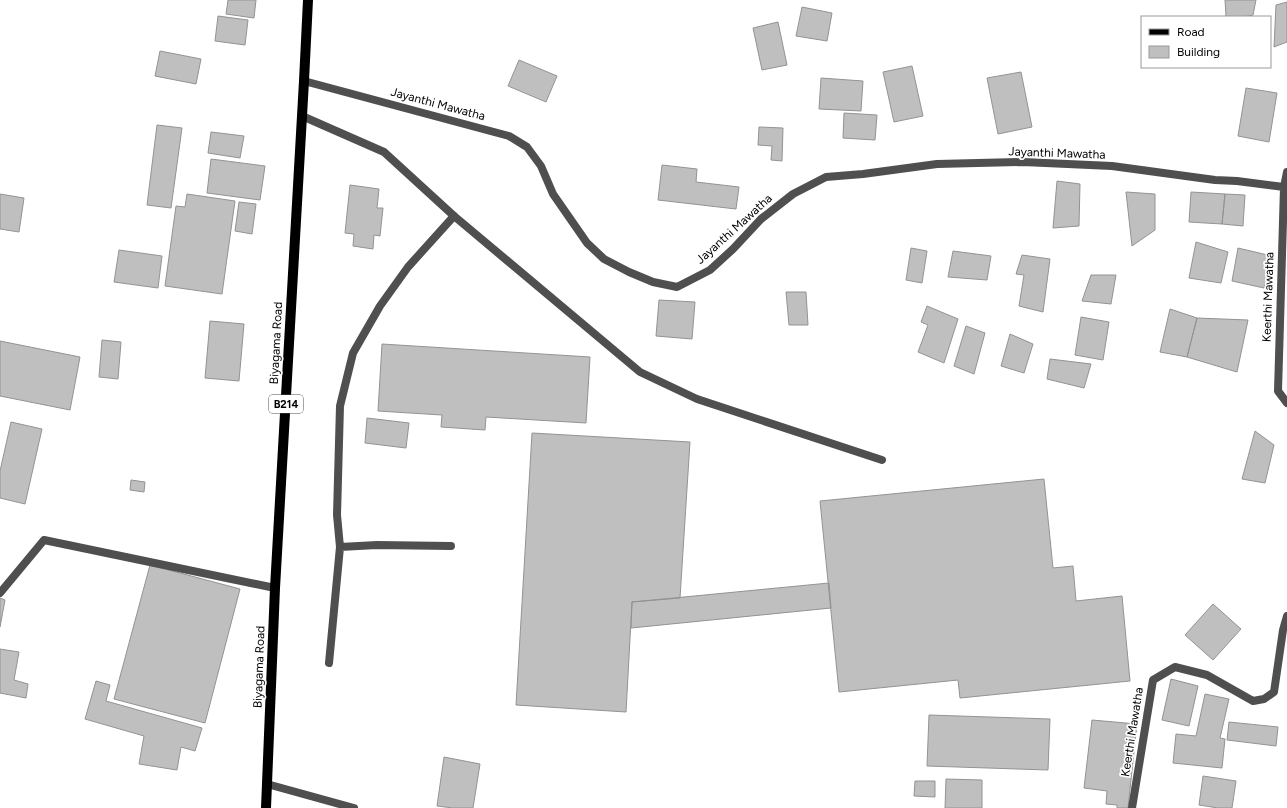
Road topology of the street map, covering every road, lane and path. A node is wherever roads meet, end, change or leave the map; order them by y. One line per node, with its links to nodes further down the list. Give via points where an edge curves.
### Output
1 (308, 0): 2 (main road, Biyagama Road / B214)
2 (304, 81): 3 (main road, Biyagama Road / B214); 5 (street, Jayanthi Mawatha, via 509,136 527,147 541,166 553,194 587,242 604,259 653,282 677,287 710,270 761,219 793,194 826,177 937,164 1024,162 1112,166)
3 (302, 116): 6 (street, via 384,152); 11 (main road, Biyagama Road / B214)
4 (1287, 172): 5 (street)
5 (1284, 187): 7 (street, Keerthi Mawatha, via 1278,391)
6 (454, 216): 8 (street, via 640,372 696,399); 10 (street, via 408,267 380,306 353,353 340,406 337,515)
7 (1287, 404)
8 (882, 460)
9 (451, 546): 10 (street)
10 (340, 547): 14 (street)
11 (275, 588): 12 (street, via 44,540); 15 (main road, Biyagama Road / B214)
12 (0, 592)
13 (1287, 616): 18 (street, Keerthi Mawatha, via 1274,692 1264,699 1253,700 1207,675 1175,667 1153,680)
14 (329, 663)
15 (267, 784): 16 (main road, Biyagama Road / B214); 17 (street)
16 (266, 808)
17 (354, 808)
18 (1132, 808)

